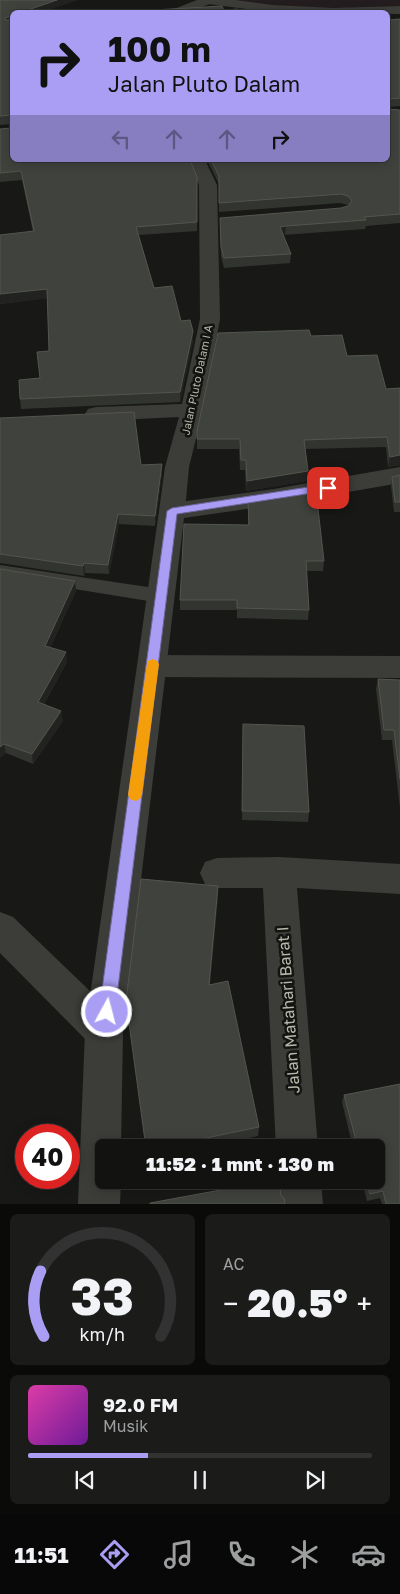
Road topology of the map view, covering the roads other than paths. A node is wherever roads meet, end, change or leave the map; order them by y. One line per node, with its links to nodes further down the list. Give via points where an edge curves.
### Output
1 (208, 0): 2 (street); 3 (street)
2 (184, 10)
3 (292, 10)
4 (198, 162): 5 (street, Jalan Pluto Dalam I A, via 218,219 210,319)
5 (192, 410): 6 (street); 8 (street, Jalan Pluto Dalam I A, via 177,467)
6 (78, 415)
7 (400, 475): 8 (street)
8 (172, 511): 10 (street, Jalan Pluto Dalam I A)
9 (0, 571): 10 (lane)
10 (161, 596): 11 (street, Jalan Pluto Dalam I A)
11 (152, 666): 12 (street); 17 (street, Jalan Pluto Dalam I A)
12 (400, 668)
13 (279, 872): 14 (street); 15 (street); 18 (street, Jalan Matahari Barat I)
14 (217, 873)
15 (400, 879)
16 (0, 929): 17 (street)
17 (104, 1031): 20 (street, Jalan Pluto Dalam I A)
18 (296, 1139)
19 (301, 1189): 21 (street)
20 (99, 1204)
21 (302, 1204)

